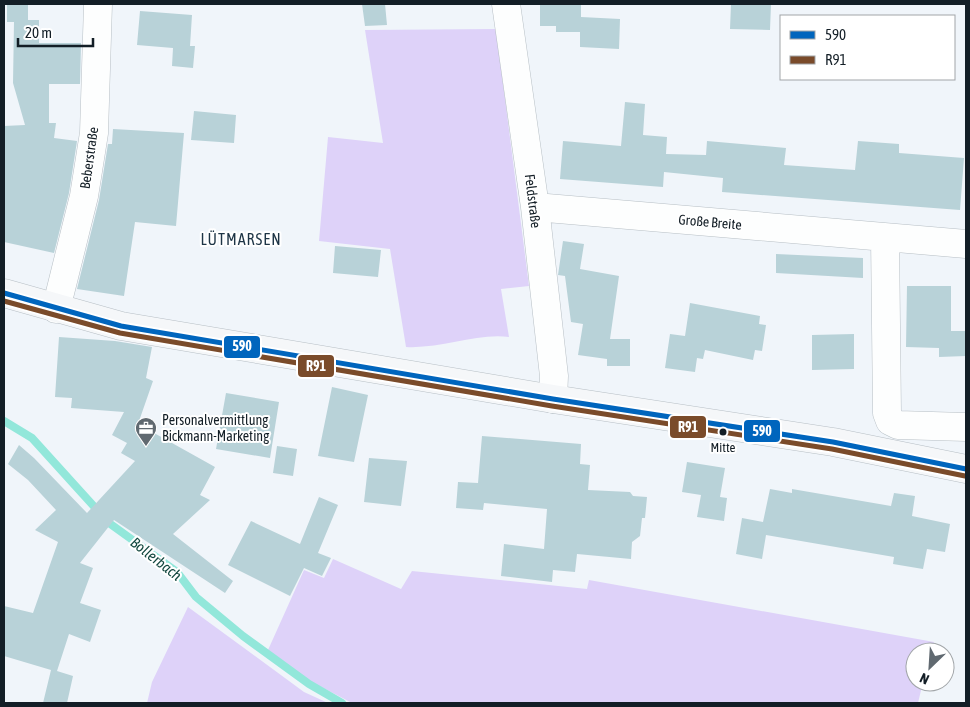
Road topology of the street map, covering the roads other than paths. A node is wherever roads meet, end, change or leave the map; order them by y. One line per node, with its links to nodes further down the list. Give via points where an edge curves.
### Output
1 (98, 4): 7 (street, Beberstraße, via 94,133 84,196)
2 (506, 4): 3 (street, Feldstraße)
3 (534, 208): 4 (street, Große Breite); 8 (street, Feldstraße, via 554,376)
4 (885, 237): 5 (street, Große Breite); 9 (street, via 887,413 890,420 898,425)
5 (966, 244)
6 (6, 300): 7 (main road)
7 (56, 309): 8 (main road, via 121,326)
8 (553, 399): 10 (main road, via 833,442)
9 (966, 427)
10 (966, 469)

